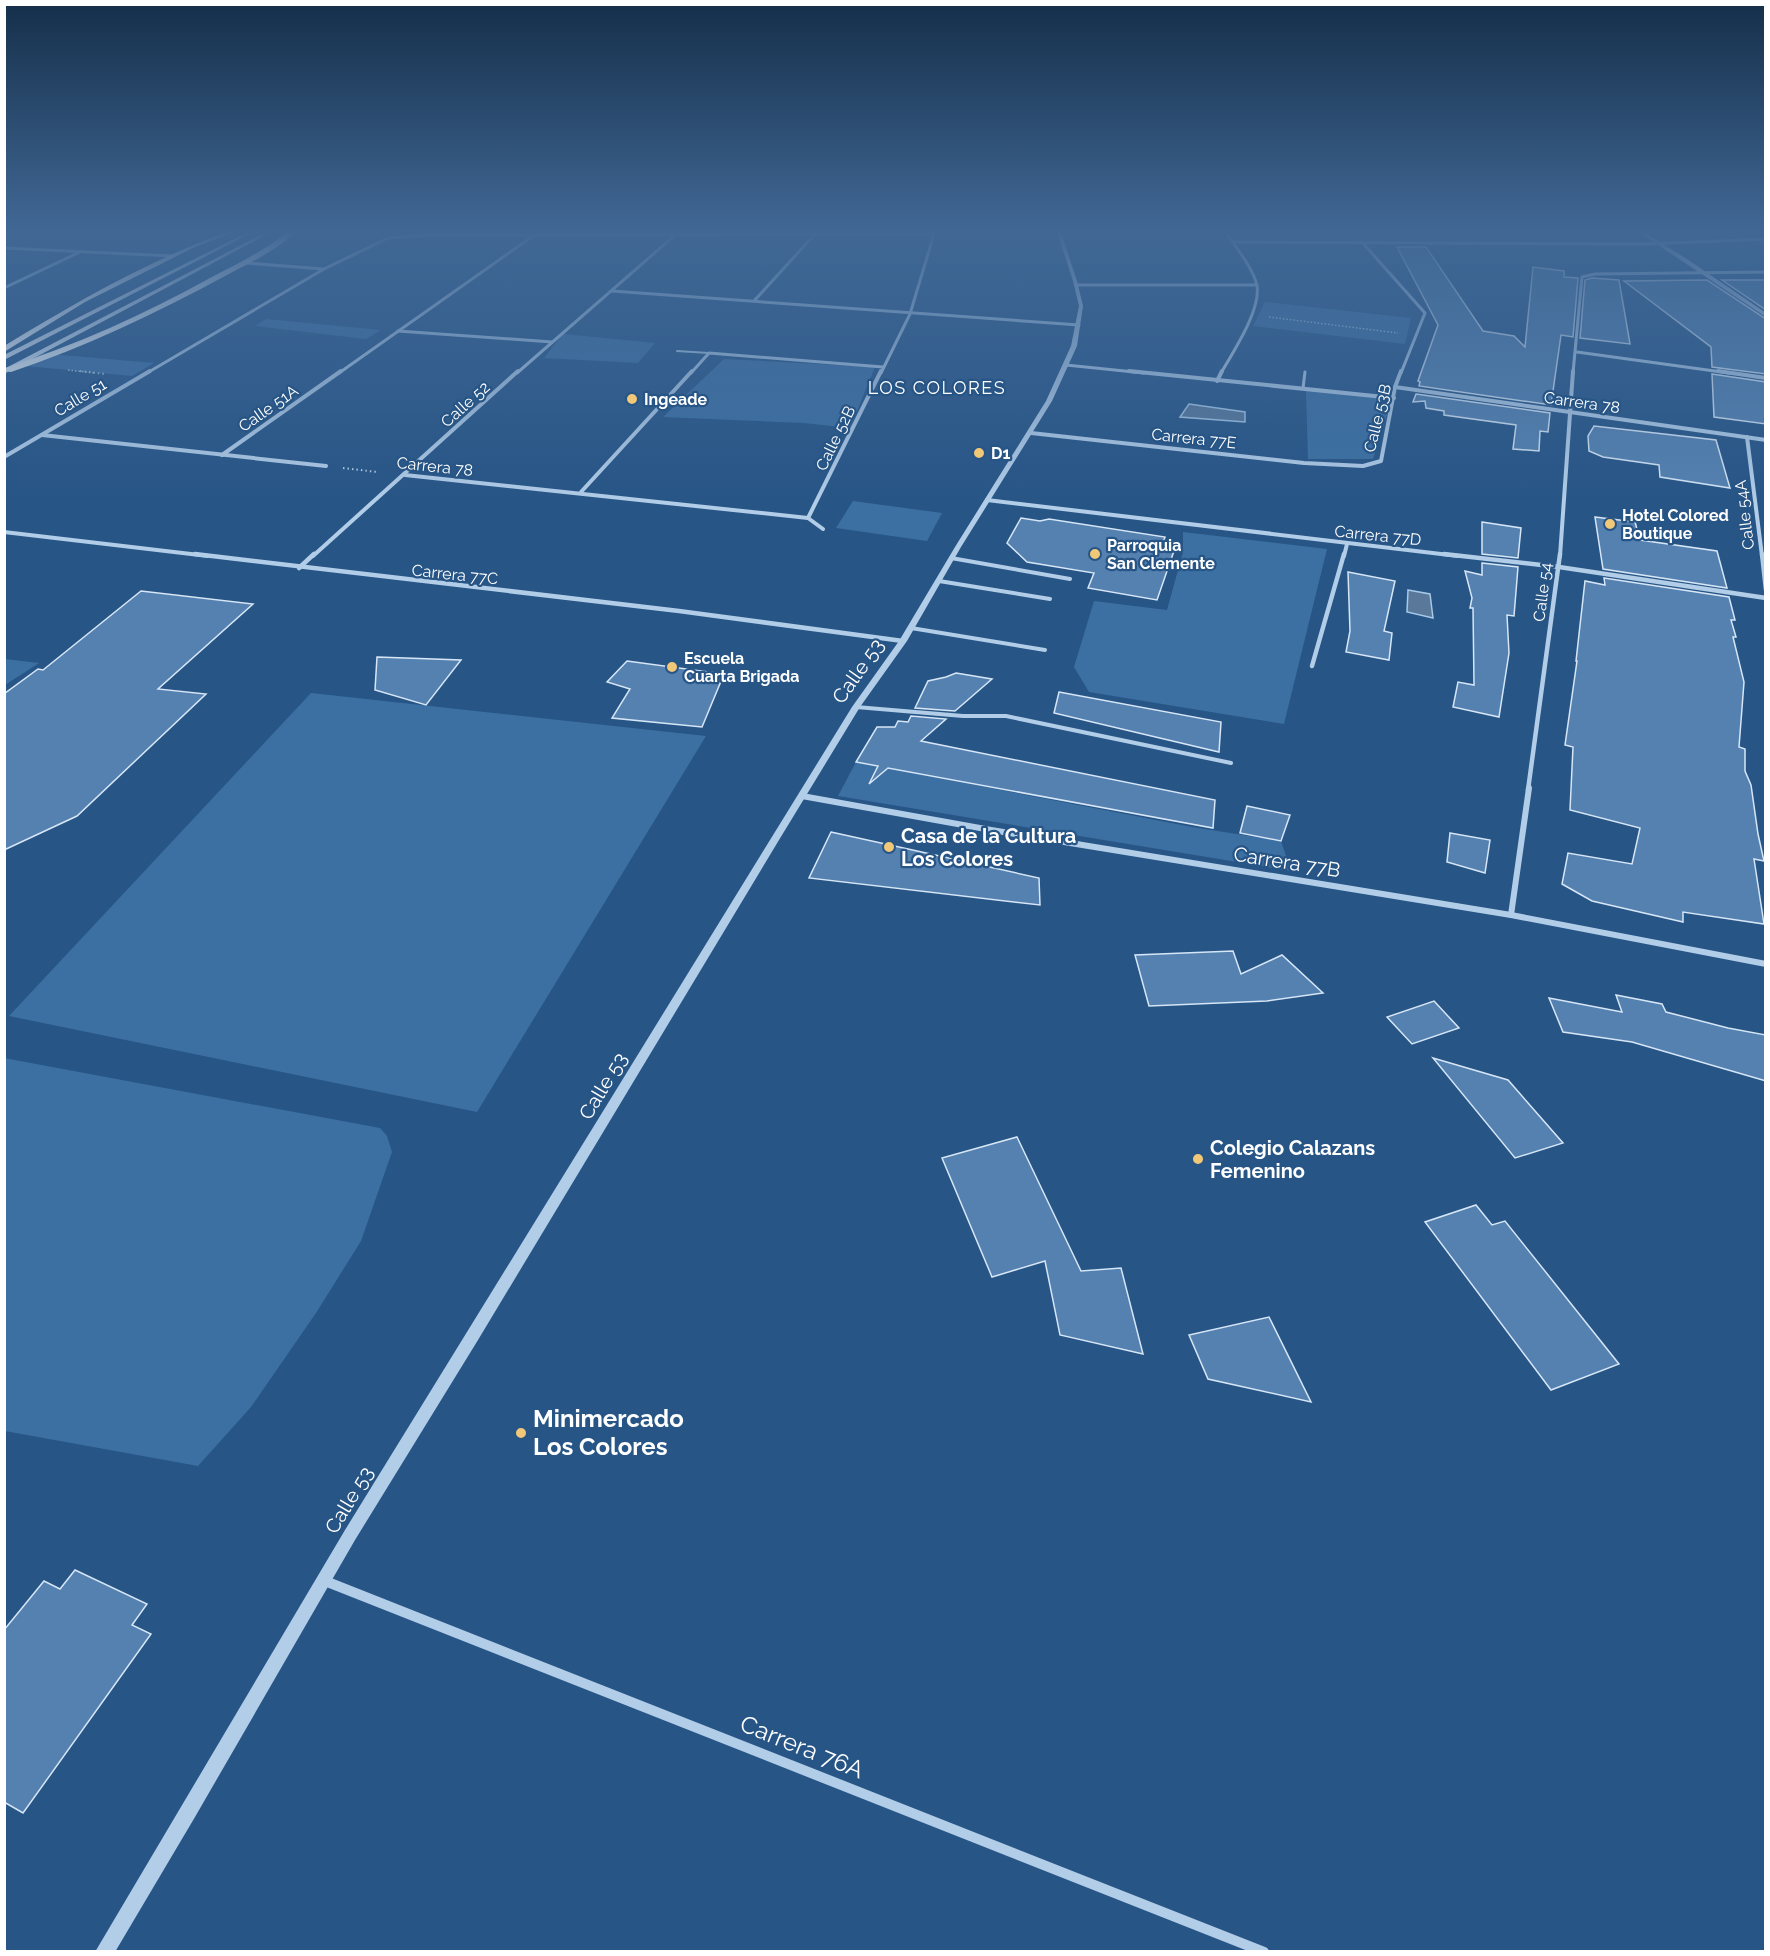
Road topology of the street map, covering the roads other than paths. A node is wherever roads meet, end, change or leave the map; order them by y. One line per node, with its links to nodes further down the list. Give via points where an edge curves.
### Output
1 (52, 320): 17 (main road)
2 (80, 320): 21 (main road)
3 (101, 320): 24 (main road)
4 (130, 320): 24 (main road, via 53,355)
5 (235, 320): 33 (street, Calle 51)
6 (413, 320): 15 (street, Calle 51A)
7 (578, 320): 16 (street, Calle 52)
8 (907, 320): 23 (street, Calle 52B)
9 (1016, 320): 14 (street)
10 (1079, 320): 14 (street, Calle 53)
11 (1247, 320): 27 (street)
12 (1422, 320): 28 (street, Calle 53B)
13 (1579, 320): 19 (street, Calle 54)
14 (1079, 324): 22 (street, Calle 53)
15 (398, 331): 16 (street); 36 (street, Calle 51A)
16 (552, 342): 40 (street, Calle 52)
17 (4, 350)
18 (677, 351): 20 (lane)
19 (1577, 352): 26 (street); 31 (street, Calle 54)
20 (709, 353): 23 (street); 41 (street)
21 (4, 358)
22 (1066, 365): 27 (street); 32 (street, Calle 53)
23 (883, 367): 43 (street, Calle 52B)
24 (6, 371)
25 (1305, 372): 29 (lane)
26 (1766, 378)
27 (1217, 381): 29 (street)
28 (1395, 387): 30 (street, Calle 53B); 31 (street, Carrera 78)
29 (1303, 388): 30 (street)
30 (1394, 398): 39 (street, Calle 53B, via 1381,461)
31 (1570, 412): 34 (street, Carrera 78); 48 (street, Calle 54)
32 (1031, 432): 39 (street, Carrera 77E); 42 (street, Calle 53)
33 (42, 435): 36 (street); 37 (street, Calle 51)
34 (1747, 437): 35 (street, Carrera 78); 52 (street, Calle 54A)
35 (1766, 440)
36 (222, 455): 38 (street)
37 (4, 457)
38 (326, 466)
39 (1355, 466)
40 (405, 475): 41 (street, Carrera 78); 49 (street, Calle 52)
41 (581, 492): 43 (street, Carrera 78)
42 (987, 500): 46 (street, Carrera 77D); 47 (street, Calle 53)
43 (808, 518): 44 (street, Carrera 78)
44 (823, 529)
45 (4, 532): 49 (street, Carrera 77C)
46 (1347, 544): 48 (street, Carrera 77D); 58 (street)
47 (951, 558): 50 (lane); 51 (street, Calle 53)
48 (1559, 567): 53 (street, Carrera 77D); 62 (street, Calle 54)
49 (299, 568): 56 (street, Carrera 77C)
50 (1070, 579)
51 (939, 581): 54 (lane); 55 (street, Calle 53)
52 (1766, 590)
53 (1766, 598)
54 (1050, 599)
55 (911, 628): 56 (street, Calle 53); 57 (lane)
56 (903, 641): 59 (street, Calle 53)
57 (1045, 650)
58 (1312, 666)
59 (856, 707): 60 (lane, via 1006,716); 61 (street, Calle 53)
60 (1231, 763)
61 (802, 796): 62 (street, Carrera 77B); 64 (street, Calle 53)
62 (1511, 915): 63 (street, Carrera 77B)
63 (1766, 964)
64 (325, 1581): 65 (street, Calle 53); 66 (street, Carrera 76A)
65 (104, 1952)
66 (1264, 1952)

